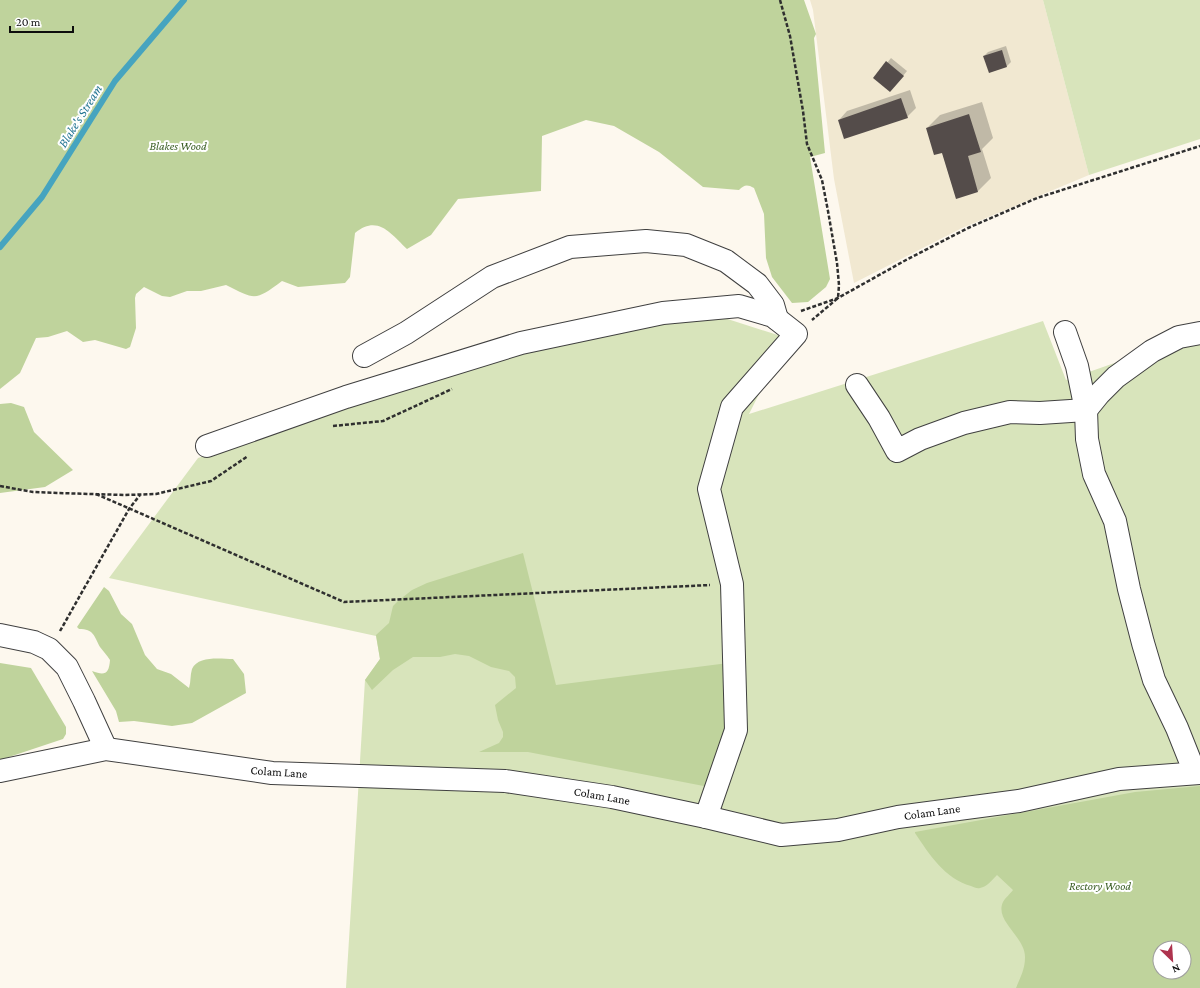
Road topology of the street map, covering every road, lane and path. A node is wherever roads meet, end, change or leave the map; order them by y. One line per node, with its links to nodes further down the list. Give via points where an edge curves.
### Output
1 (780, 0): 3 (path, via 790,36 807,144 822,180 837,263)
2 (1200, 146): 3 (path, via 1038,198 968,228)
3 (838, 298): 4 (path); 7 (path)
4 (778, 319): 7 (street); 8 (street, via 773,305 757,284 726,261 686,245 646,241 570,246 492,277 406,333); 13 (street, via 739,306 716,308 663,313 521,343 346,397)
5 (1065, 332): 11 (street, via 1077,366)
6 (1200, 333): 11 (street, via 1180,337 1152,351 1116,377)
7 (796, 334): 19 (street, via 732,407 709,489)
8 (364, 356)
9 (857, 385): 11 (street, via 897,452 920,439 964,423 1010,412)
10 (457, 387): 12 (path, via 383,421)
11 (1086, 410): 24 (street, via 1087,439 1094,474 1115,521 1129,588 1154,680)
12 (330, 426)
13 (206, 446)
14 (254, 452): 17 (path, via 211,481 156,494)
15 (0, 486): 16 (path, via 33,492)
16 (94, 494): 17 (path); 18 (path)
17 (140, 494): 18 (path)
18 (129, 509): 19 (path, via 344,602); 21 (path)
19 (732, 584): 25 (street, via 736,730)
20 (0, 635): 21 (street, via 34,642)
21 (50, 649): 22 (street, via 67,667)
22 (106, 749): 23 (street, Colam Lane); 25 (street, Colam Lane, via 272,773 505,781 612,797)
23 (0, 771)
24 (1197, 773): 25 (street, Colam Lane, via 1119,779 1019,801 898,817 838,830 781,835)
25 (706, 817)

